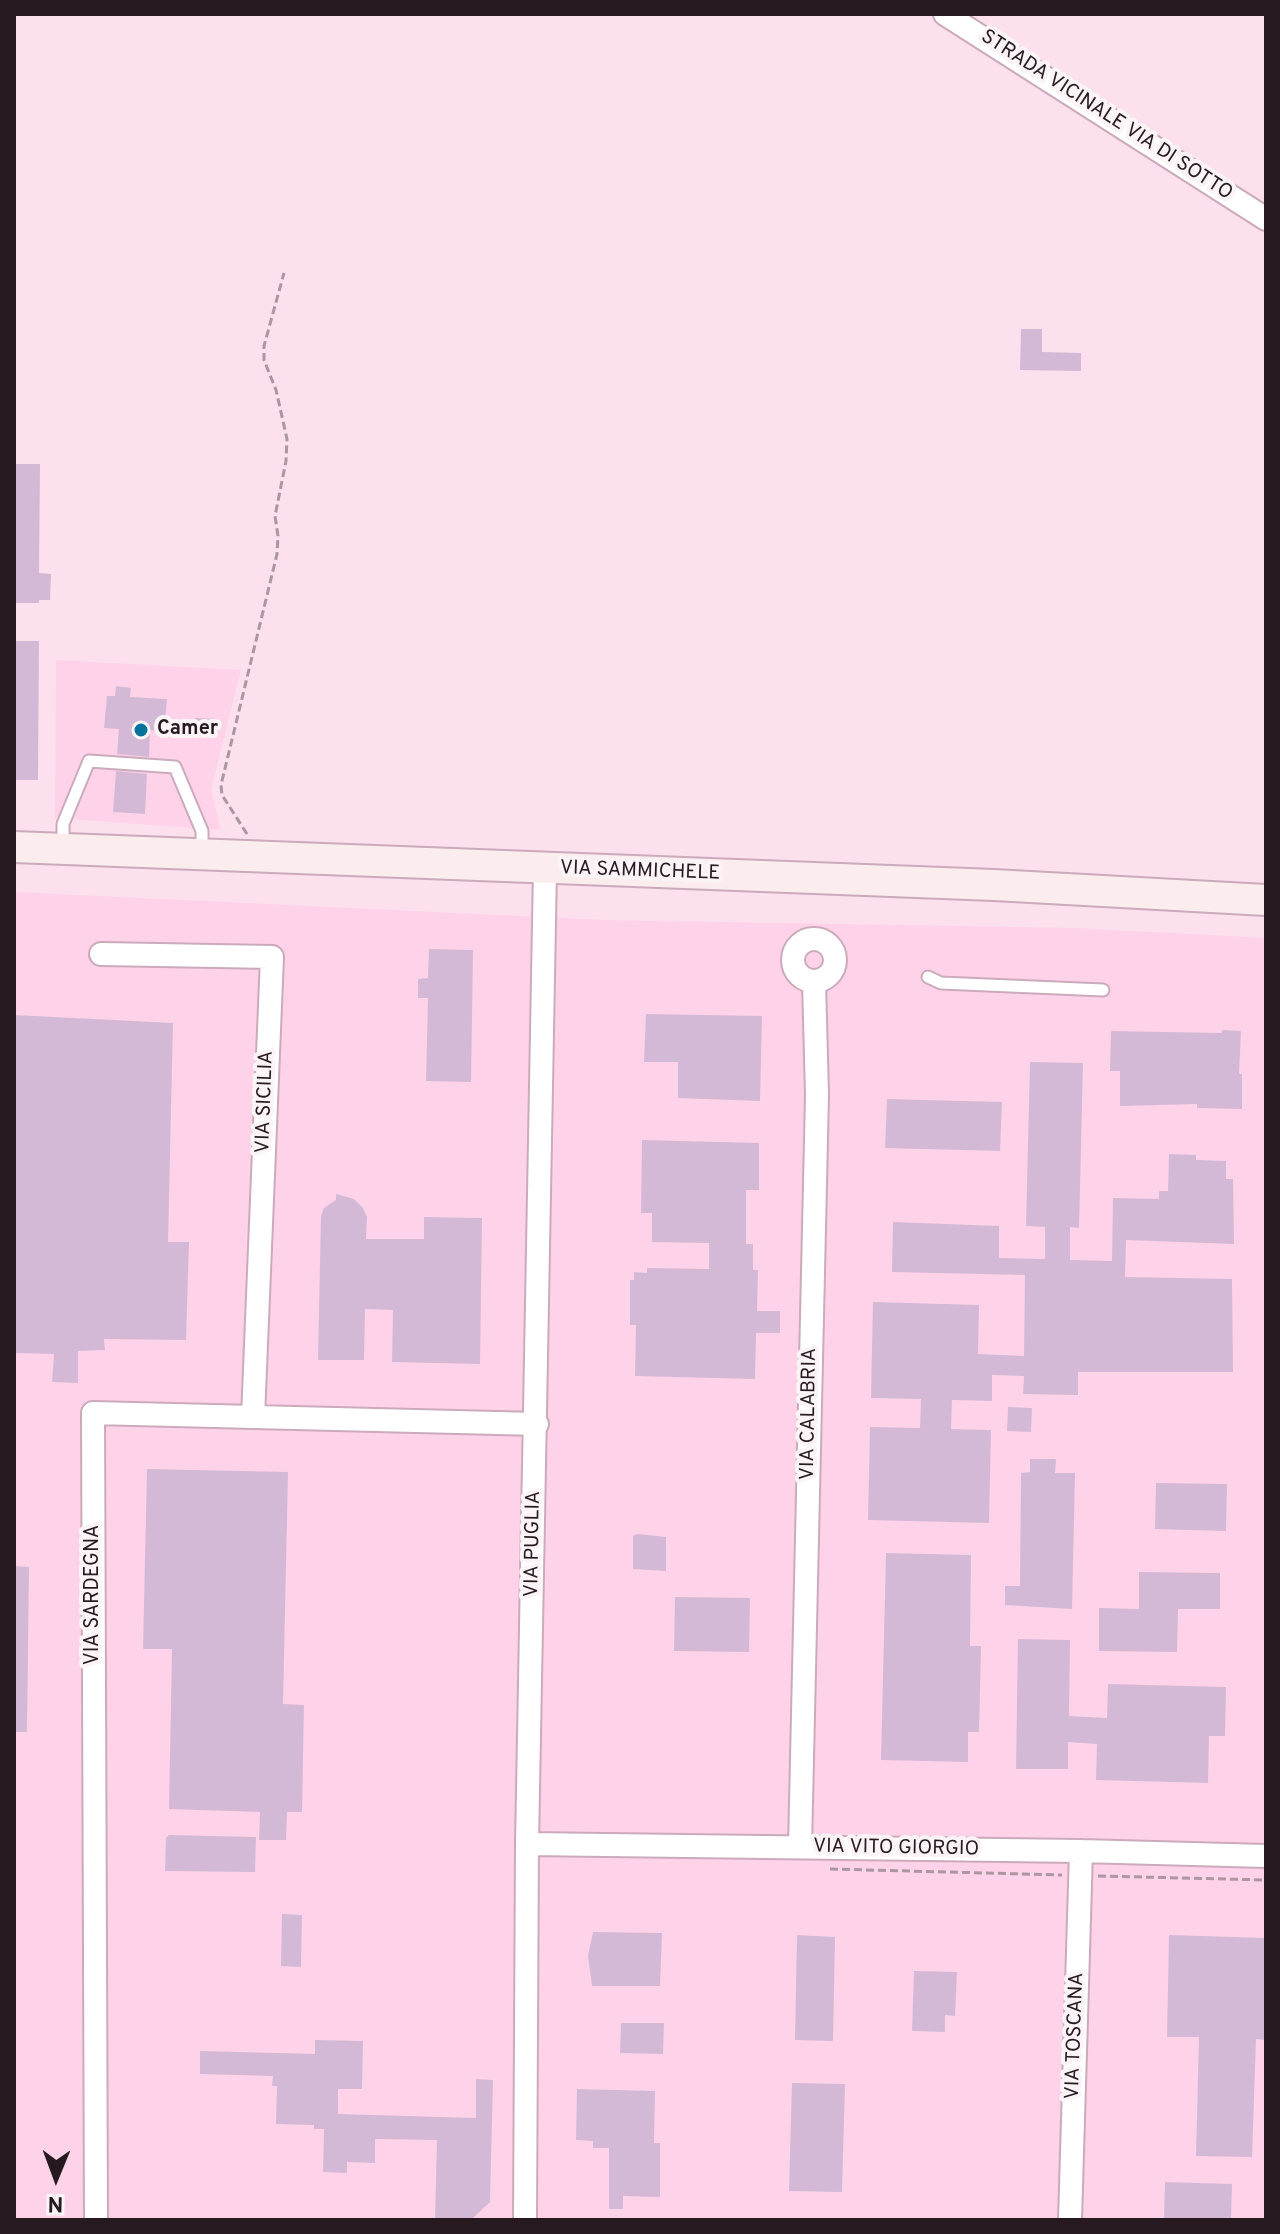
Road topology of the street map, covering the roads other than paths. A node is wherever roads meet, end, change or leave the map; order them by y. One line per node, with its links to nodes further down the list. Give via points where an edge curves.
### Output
1 (945, 14): 2 (street, STRADA VICINALE VIA DI SOTTO)
2 (1266, 219)
3 (14, 847): 4 (main road, VIA SAMMICHELE)
4 (63, 849): 5 (main road, VIA SAMMICHELE); 5 (lane, via 63,824 89,761 175,767 202,831)
5 (202, 855): 6 (main road, VIA SAMMICHELE)
6 (545, 869): 7 (main road, VIA SAMMICHELE); 13 (street, VIA PUGLIA)
7 (1266, 900)
8 (101, 954): 12 (street, VIA SICILIA, via 272,957)
9 (928, 977): 11 (lane, via 941,983)
10 (814, 981): 15 (street, VIA CALABRIA, via 817,1095)
11 (1103, 990)
12 (253, 1417): 13 (street, VIA SARDEGNA); 18 (street, VIA SARDEGNA, via 93,1413)
13 (537, 1424): 14 (street, VIA PUGLIA)
14 (527, 1844): 15 (street, VIA VITO GIORGIO); 19 (street, VIA PUGLIA)
15 (800, 1847): 16 (street, VIA VITO GIORGIO)
16 (1081, 1851): 17 (street, VIA VITO GIORGIO); 20 (street, VIA TOSCANA)
17 (1266, 1856)
18 (96, 2220)
19 (525, 2220)
20 (1070, 2220)

